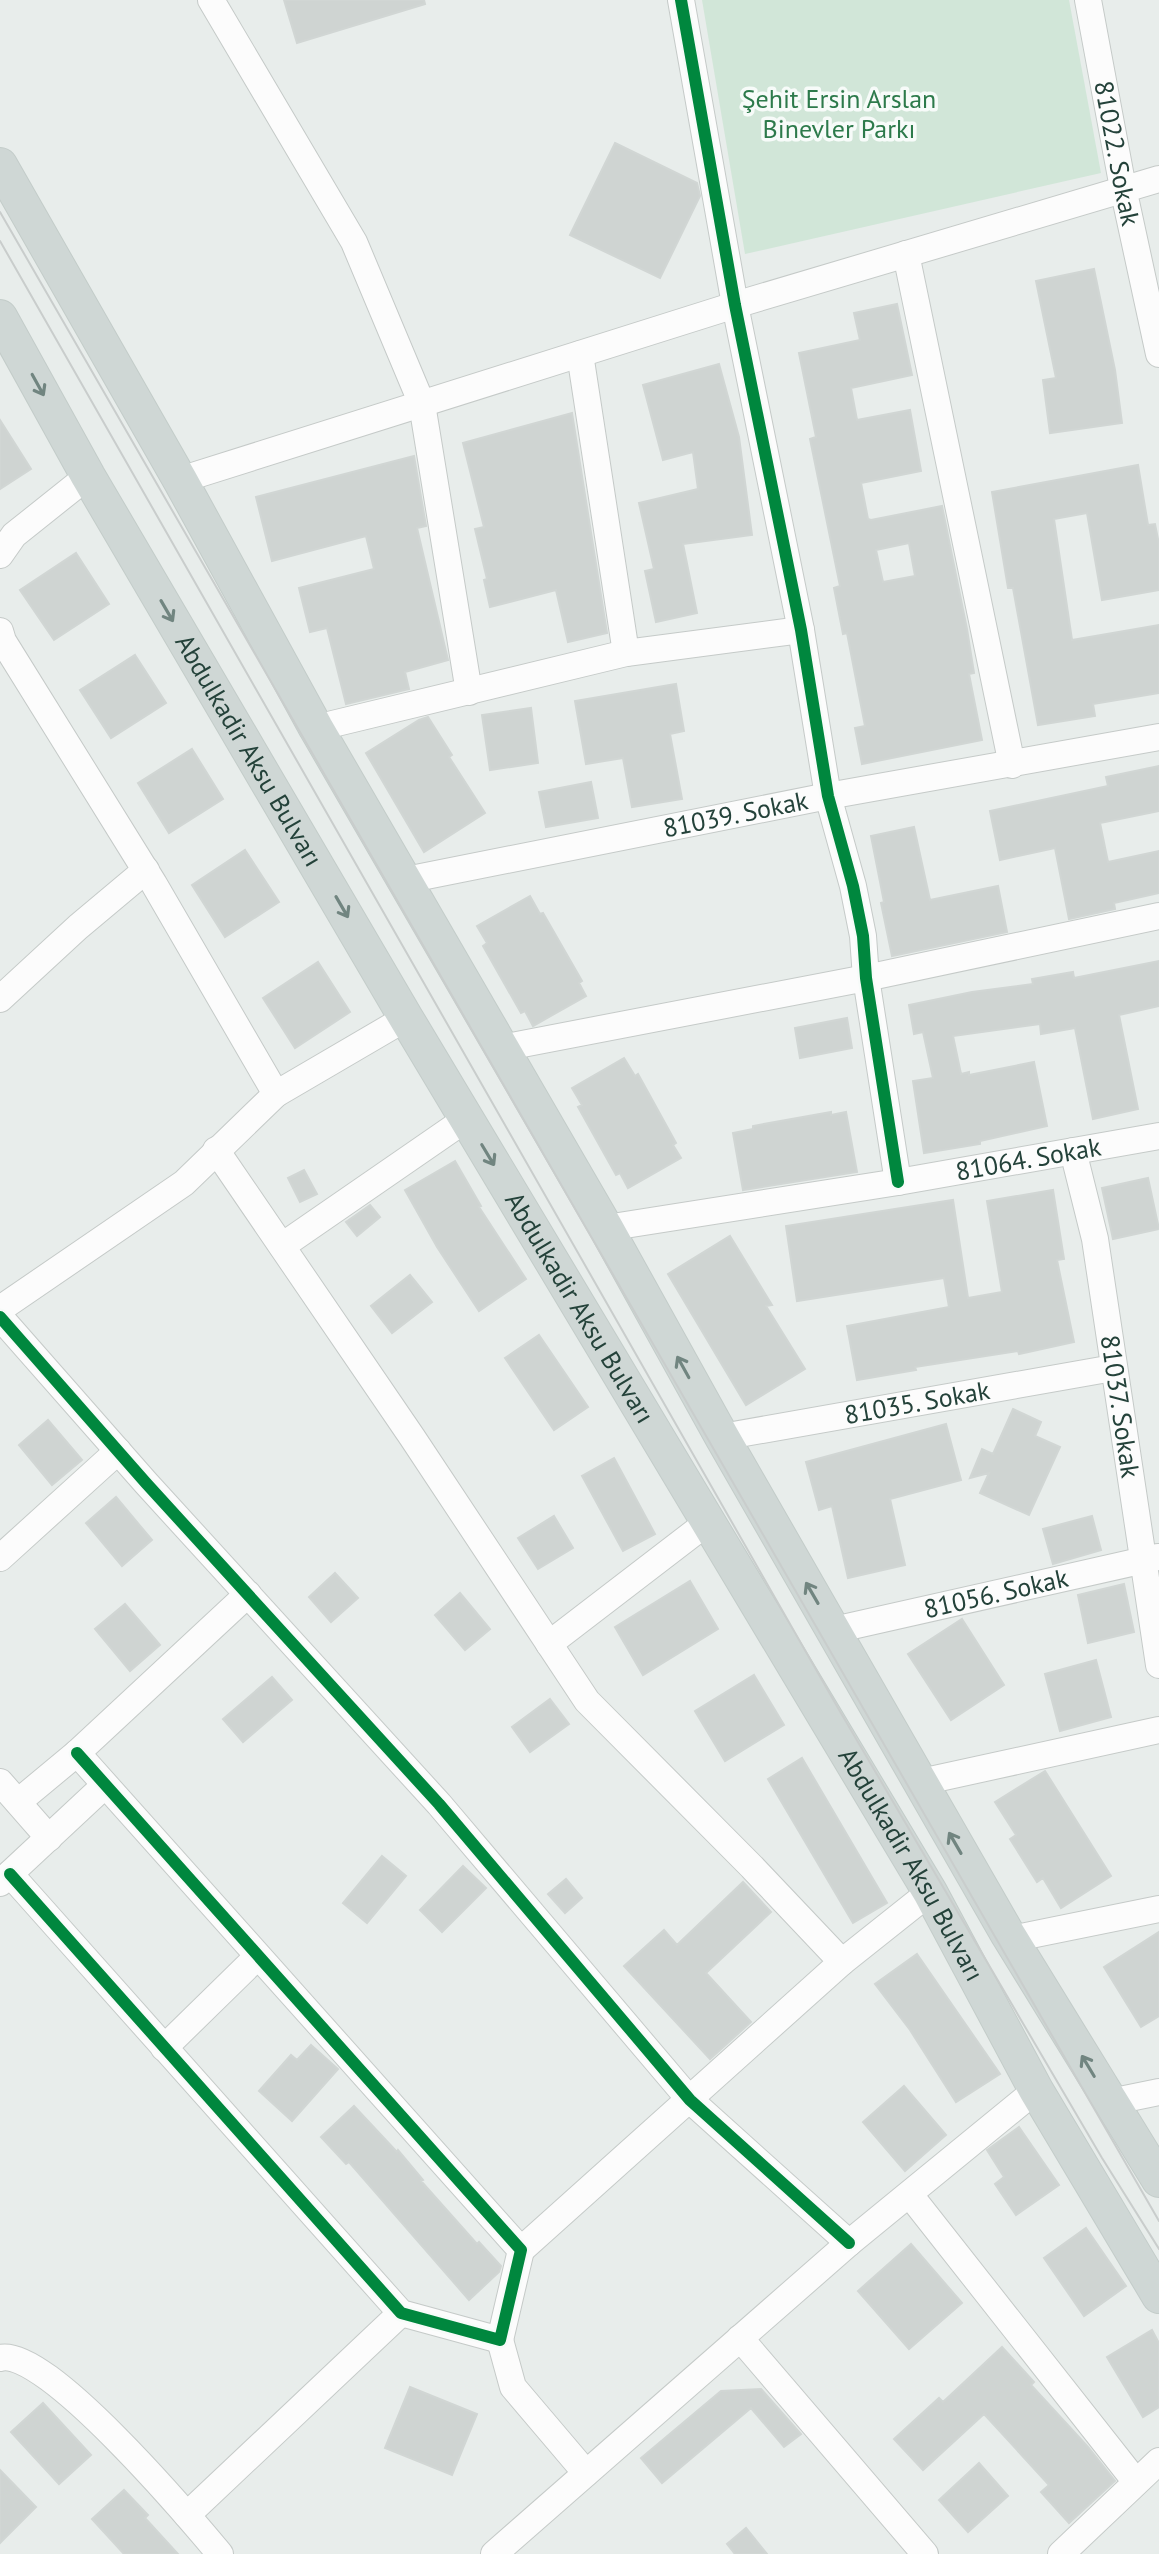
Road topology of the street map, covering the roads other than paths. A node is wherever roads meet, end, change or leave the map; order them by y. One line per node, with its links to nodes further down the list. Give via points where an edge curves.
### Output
1 (211, 0): 12 (street, via 354,242)
2 (681, 0): 8 (street)
3 (1088, 0): 6 (street, 81022. Sokak)
4 (0, 165): 14 (main road)
5 (1159, 179): 6 (street)
6 (1123, 188): 7 (street); 11 (street, 81022. Sokak)
7 (906, 254): 8 (street); 22 (street)
8 (735, 305): 10 (street); 16 (street)
9 (0, 317): 13 (main road, Abdulkadir Aksu Bulvarı, one-way to 13)
10 (580, 354): 12 (street); 18 (street)
11 (1159, 354)
12 (422, 404): 14 (street); 19 (street)
13 (88, 476): 15 (street, via 14,535); 29 (main road, Abdulkadir Aksu Bulvarı, one-way to 29)
14 (180, 480): 20 (main road)
15 (0, 555)
16 (801, 630): 18 (street); 23 (street)
17 (0, 631): 24 (street)
18 (626, 653): 19 (street)
19 (469, 692): 20 (street)
20 (316, 728): 25 (main road)
21 (1159, 737): 22 (street, 81039. Sokak)
22 (1012, 765): 23 (street, 81039. Sokak)
23 (828, 796): 25 (street, 81039. Sokak); 27 (street, via 853,886)
24 (146, 870): 28 (street); 31 (street)
25 (406, 880): 30 (main road)
26 (1159, 916): 27 (street)
27 (866, 978): 30 (street); 36 (street)
28 (0, 999)
29 (406, 1018): 31 (street); 32 (main road, Abdulkadir Aksu Bulvarı)
30 (501, 1048): 37 (main road)
31 (276, 1094): 34 (street)
32 (466, 1119): 38 (street); 44 (main road, Abdulkadir Aksu Bulvarı, one-way to 44)
33 (1159, 1136): 35 (street, 81064. Sokak)
34 (216, 1150): 38 (street); 39 (street, via 184,1183)
35 (1073, 1151): 36 (street, 81064. Sokak); 41 (street, 81037. Sokak, via 1095,1239)
36 (898, 1182): 37 (street, 81064. Sokak)
37 (606, 1228): 42 (main road, one-way to 37)
38 (282, 1246): 49 (street)
39 (0, 1309)
40 (0, 1317): 43 (street)
41 (1113, 1368): 42 (street, 81035. Sokak); 46 (street, 81037. Sokak)
42 (722, 1437): 48 (main road, one-way to 42)
43 (118, 1451): 45 (street); 47 (street)
44 (708, 1522): 49 (street); 59 (main road, Abdulkadir Aksu Bulvarı)
45 (0, 1558)
46 (1151, 1558): 48 (street, 81056. Sokak); 50 (street, 81037. Sokak)
47 (248, 1594): 52 (street); 67 (street, via 439,1804)
48 (834, 1630): 54 (main road)
49 (549, 1644): 63 (street, via 587,1701)
50 (1159, 1665)
51 (1159, 1730): 54 (street)
52 (77, 1753): 55 (street); 56 (street)
53 (0, 1782): 56 (street)
54 (921, 1782): 61 (main road, one-way to 54)
55 (104, 1786): 57 (street); 62 (street)
56 (18, 1802): 57 (street)
57 (49, 1838): 58 (street)
58 (5, 1879): 64 (street)
59 (930, 1892): 63 (street); 65 (main road, Abdulkadir Aksu Bulvarı)
60 (1159, 1909): 61 (street)
61 (1011, 1939): 68 (main road, one-way to 61)
62 (257, 1957): 64 (street); 72 (street)
63 (842, 1962): 67 (street)
64 (164, 2048): 74 (street)
65 (1036, 2090): 70 (street); 73 (main road, Abdulkadir Aksu Bulvarı)
66 (1159, 2092): 68 (street)
67 (690, 2100): 71 (street); 72 (street)
68 (1110, 2102): 69 (main road)
69 (1159, 2180)
70 (910, 2195): 71 (street); 80 (street)
71 (849, 2243): 75 (street)
72 (521, 2250): 76 (street)
73 (1159, 2296)
74 (401, 2313): 76 (street); 81 (street)
75 (740, 2338): 79 (street); 84 (street)
76 (500, 2340): 79 (street, via 513,2387)
77 (2, 2354): 81 (street, via 57,2383)
78 (1159, 2461): 80 (street)
79 (586, 2473): 83 (street)
80 (1136, 2482): 85 (street)
81 (187, 2515): 82 (street)
82 (220, 2554)
83 (494, 2554)
84 (925, 2554)
85 (1061, 2554)

